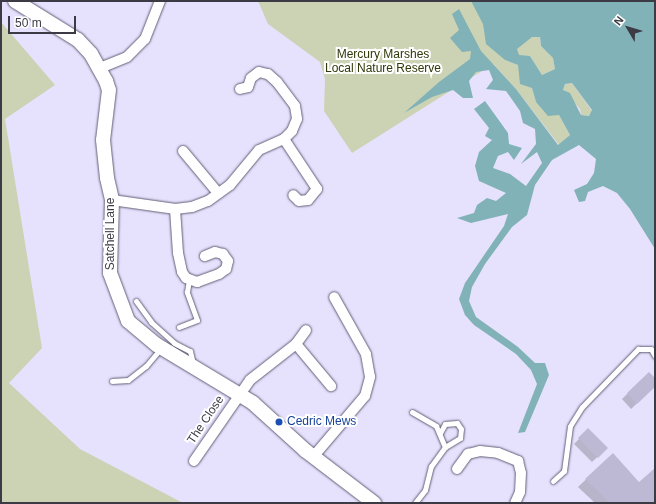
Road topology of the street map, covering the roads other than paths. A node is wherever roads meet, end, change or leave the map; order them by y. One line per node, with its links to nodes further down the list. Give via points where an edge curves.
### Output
1 (15, 1): 3 (street, Satchell Lane, via 75,37 92,54)
2 (160, 1): 3 (street, via 144,39 127,57)
3 (100, 68): 8 (street, Satchell Lane, via 109,90 103,140)
4 (247, 89): 5 (street, via 254,75 265,73 289,96 295,106 297,119 292,131)
5 (284, 139): 7 (street, via 259,150 250,158 240,176); 9 (street, via 317,189 308,200)
6 (183, 152): 7 (street)
7 (218, 193): 10 (street, via 192,206)
8 (112, 200): 10 (street); 18 (street, Satchell Lane, via 110,273 131,325)
9 (295, 202)
10 (175, 209): 12 (street, via 180,265 182,272)
11 (205, 256): 12 (street, via 215,252 223,254 228,261 226,269 197,282)
12 (189, 279): 15 (lane, via 187,292 197,320)
13 (334, 297): 27 (street, via 366,354 370,377 365,396)
14 (136, 301): 20 (lane, via 151,322 174,343 190,351)
15 (179, 327)
16 (306, 330): 17 (street, The Close)
17 (296, 344): 22 (street); 23 (street, The Close, via 250,380)
18 (162, 347): 20 (street, Satchell Lane); 21 (lane, via 146,366 128,380)
19 (655, 356): 30 (lane, via 651,349 638,349 582,407 570,426 564,471)
20 (193, 365): 23 (street, Satchell Lane)
21 (112, 381)
22 (332, 386)
23 (239, 394): 27 (street, Satchell Lane, via 253,403); 28 (street, The Close)
24 (412, 412): 25 (lane, via 436,426)
25 (440, 433): 26 (lane); 26 (lane, via 446,424 457,423 461,429 460,438)
26 (445, 446): 32 (lane, via 432,466 424,490)
27 (313, 456): 31 (street, Satchell Lane)
28 (194, 460)
29 (457, 469): 33 (street, via 468,454 480,451 498,453 518,461 521,486)
30 (553, 481)
31 (374, 503)
32 (415, 503)
33 (515, 503)

